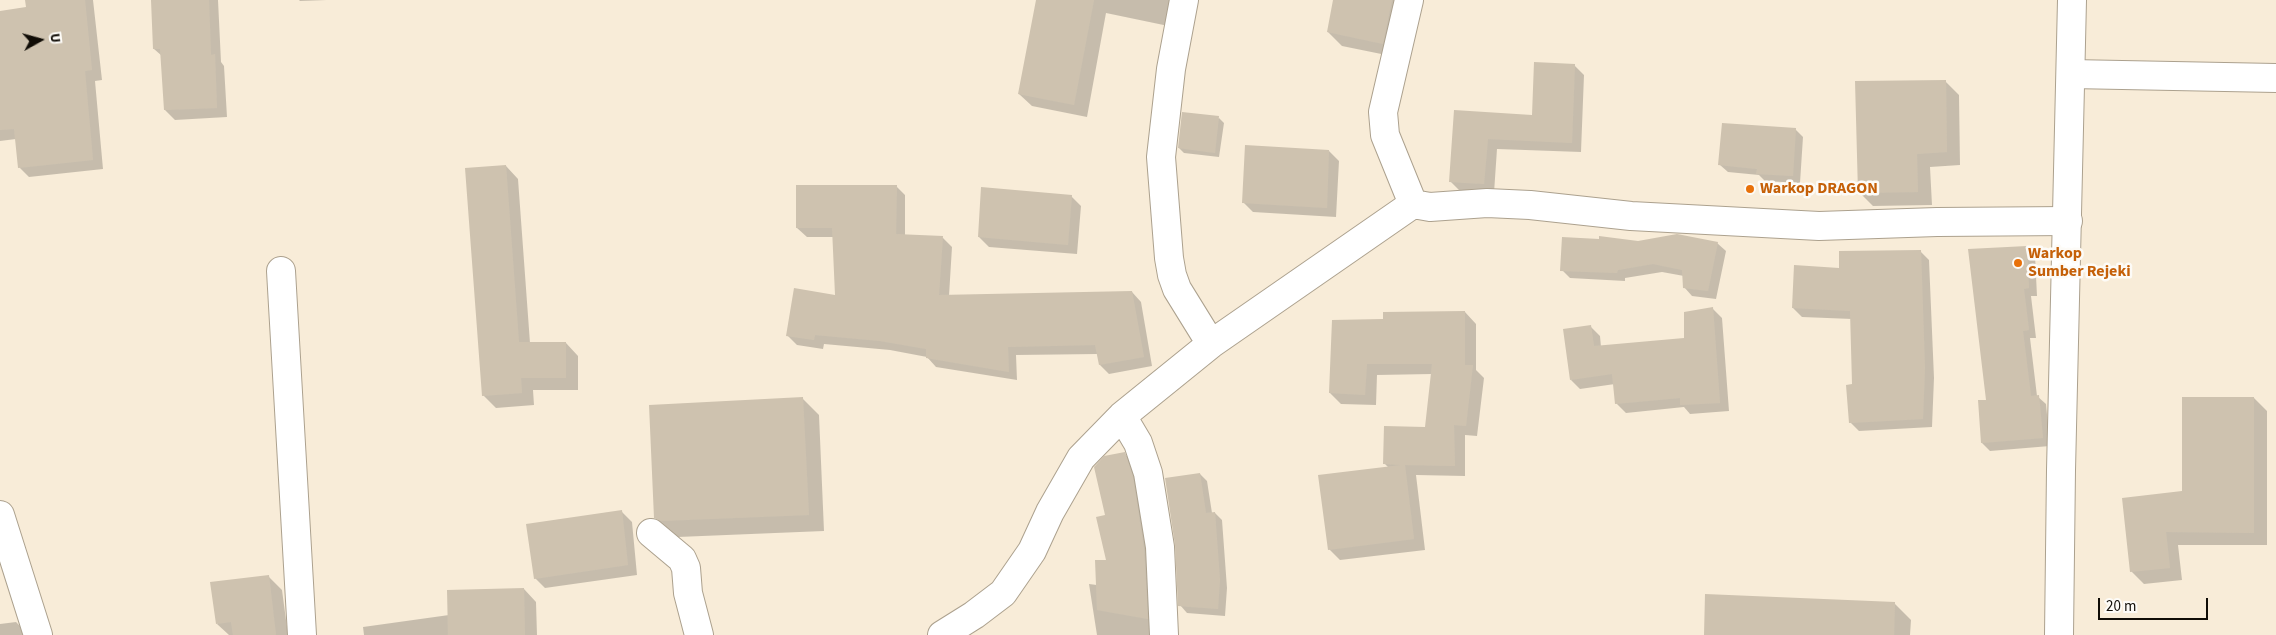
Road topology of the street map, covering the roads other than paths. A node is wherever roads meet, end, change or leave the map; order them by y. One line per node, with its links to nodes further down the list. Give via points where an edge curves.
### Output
1 (1184, 0): 9 (street, via 1171,69 1161,156 1168,248 1177,289)
2 (1408, 0): 6 (street, via 1383,112 1385,134)
3 (2072, 0): 4 (street)
4 (2071, 74): 5 (street); 7 (street)
5 (2276, 78)
6 (1413, 204): 7 (street, via 1430,207 1487,203 1530,205 1631,216 1820,226); 9 (street)
7 (2068, 221): 18 (street)
8 (281, 271): 14 (street)
9 (1211, 344): 10 (street)
10 (1122, 416): 16 (street, via 1081,458 1032,551 1003,594); 17 (street, via 1138,443 1148,473 1160,547)
11 (0, 515): 13 (street)
12 (651, 533): 15 (street, via 682,559)
13 (38, 635)
14 (302, 635)
15 (699, 635)
16 (942, 635)
17 (1164, 635)
18 (2060, 635)

